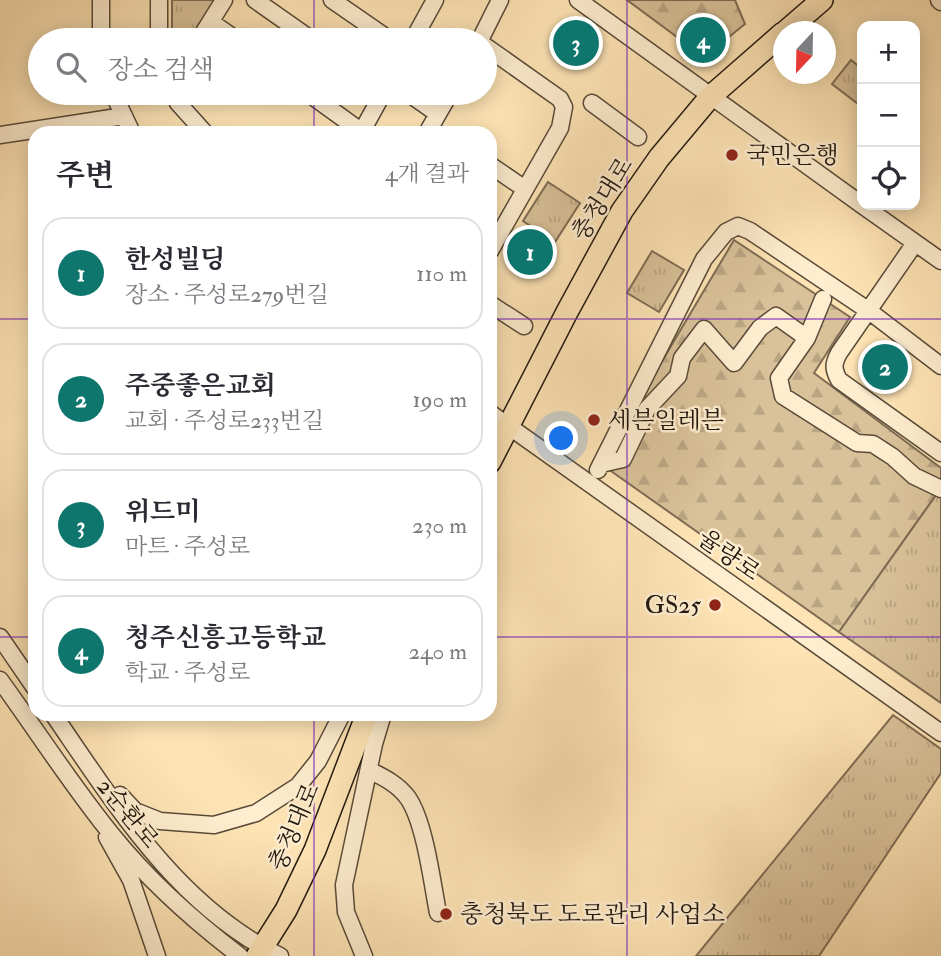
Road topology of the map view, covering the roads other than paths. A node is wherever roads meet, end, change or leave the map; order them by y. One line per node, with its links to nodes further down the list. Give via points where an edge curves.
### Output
1 (102, 0): 12 (street)
2 (159, 0): 13 (street)
3 (224, 0): 11 (street)
4 (255, 0): 16 (street)
5 (332, 0): 17 (street)
6 (435, 0): 18 (street)
7 (500, 0): 19 (street)
8 (578, 0): 22 (street)
9 (821, 0): 10 (main road, 충청대로)
10 (797, 21)
11 (211, 22): 14 (street); 15 (street)
12 (101, 28)
13 (159, 28)
14 (207, 28)
15 (220, 28)
16 (295, 28)
17 (373, 28)
18 (420, 28)
19 (486, 28)
20 (773, 42): 22 (main road, 충청대로)
21 (497, 54): 41 (street, via 560,99 564,107 560,128)
22 (710, 97): 42 (street); 54 (main road, 충청대로, via 622,211)
23 (593, 103): 39 (street)
24 (119, 105): 30 (street)
25 (180, 105): 33 (street)
26 (324, 105): 34 (street)
27 (376, 105): 35 (street)
28 (418, 105): 36 (street)
29 (445, 105): 36 (street)
30 (124, 116): 31 (street); 32 (street)
31 (59, 126)
32 (129, 126)
33 (199, 126)
34 (352, 126)
35 (365, 126)
36 (435, 126)
37 (28, 131): 38 (street)
38 (0, 135)
39 (638, 137)
40 (497, 170): 41 (street)
41 (525, 189): 44 (street)
42 (857, 201)
43 (869, 210): 45 (street)
44 (497, 239)
45 (915, 243): 46 (street); 49 (street)
46 (941, 261)
47 (823, 299): 51 (street)
48 (497, 309): 50 (street)
49 (869, 311): 52 (street); 56 (street, via 833,364 839,380); 57 (street, via 750,231 738,226 726,232 704,260)
50 (524, 326)
51 (807, 338): 57 (street, via 776,316 760,328 734,363 704,329 682,358 678,376 647,409 623,459); 59 (street, via 779,379 783,396 857,443 873,444 914,476)
52 (941, 366)
53 (497, 418): 54 (street, 율량로)
54 (508, 426): 55 (main road, 충청대로); 58 (street, 율량로)
55 (497, 448)
56 (941, 453)
57 (601, 464): 58 (street)
58 (591, 485): 69 (street, 율량로)
59 (941, 489)
60 (0, 637): 61 (street)
61 (28, 678)
62 (0, 680): 63 (street, 2순환로)
63 (28, 719)
64 (30, 721): 72 (street, 2순환로)
65 (58, 721): 70 (street, 2순환로)
66 (338, 721): 70 (street, via 318,761 298,786 256,813 214,825 160,821 135,811)
67 (364, 721): 74 (main road, 충청대로, via 315,850)
68 (381, 721): 71 (street)
69 (941, 733)
70 (88, 764): 74 (street, 2순환로, via 149,849 231,927)
71 (369, 770): 73 (street, via 392,782 408,798 417,817); 77 (street, via 344,885 346,912)
72 (102, 821): 75 (street, via 108,843 131,880); 76 (street, 2순환로, via 160,887)
73 (438, 913)
74 (267, 953)
75 (157, 956)
76 (240, 956)
77 (364, 956)

